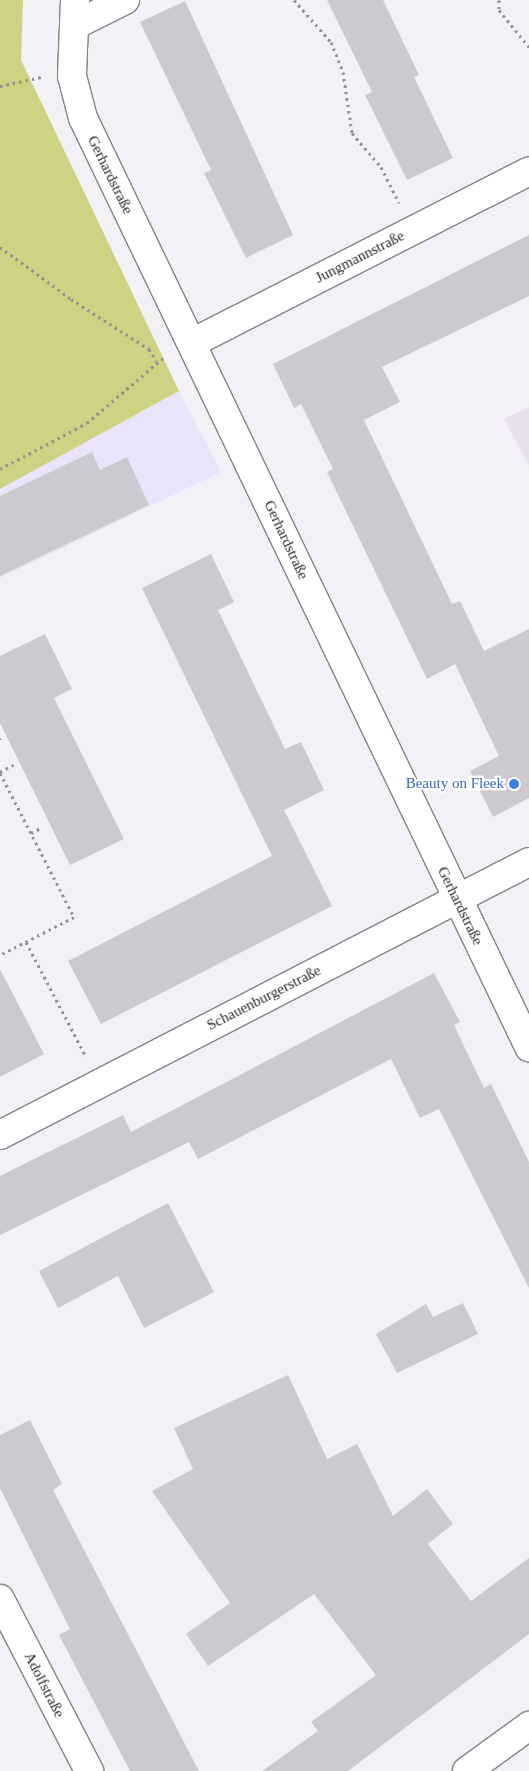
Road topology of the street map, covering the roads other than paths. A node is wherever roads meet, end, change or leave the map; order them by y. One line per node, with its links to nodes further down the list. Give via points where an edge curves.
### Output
1 (125, 0): 2 (street)
2 (75, 13): 4 (street, Gerhardstraße, via 72,76 83,118)
3 (529, 171): 4 (street, Jungmannstraße)
4 (192, 343): 6 (street, Gerhardstraße)
5 (529, 862): 6 (street, Schauenburgerstraße)
6 (457, 900): 7 (street, Gerhardstraße); 8 (street, Schauenburgerstraße, via 99,1081)
7 (529, 1047)
8 (0, 1135)
9 (0, 1599): 11 (street, Adolfstraße)
10 (529, 1726): 12 (street)
11 (88, 1771)
12 (467, 1771)

